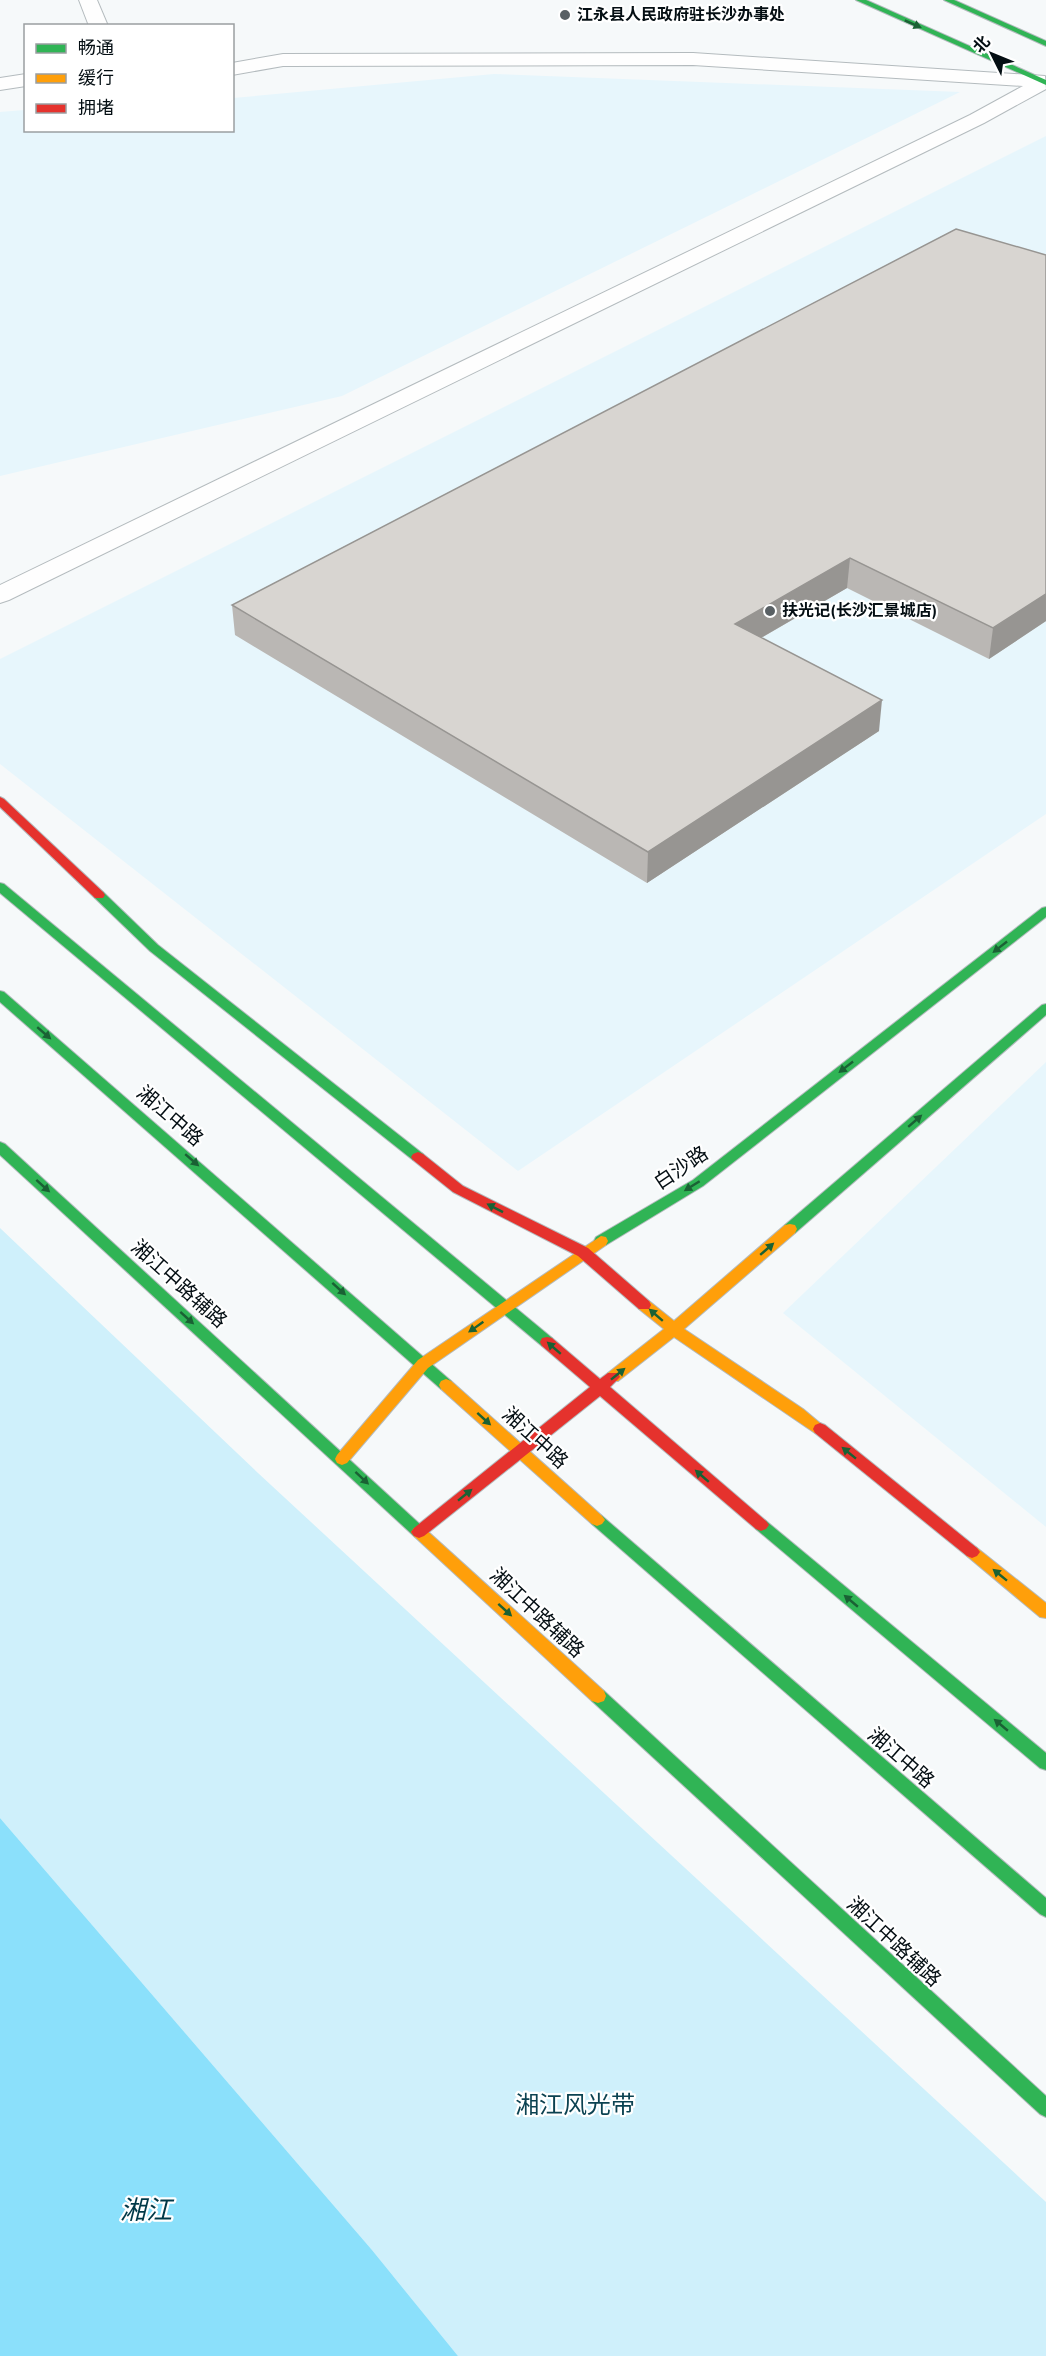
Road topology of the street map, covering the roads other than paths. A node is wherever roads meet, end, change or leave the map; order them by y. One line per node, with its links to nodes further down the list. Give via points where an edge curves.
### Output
1 (88, 0): 4 (street)
2 (860, 0): 8 (street, one-way to 8)
3 (948, 0): 5 (street)
4 (98, 24)
5 (1046, 44)
6 (234, 69): 8 (street, via 283,60 693,59)
7 (24, 80): 9 (street)
8 (1045, 82): 12 (street, via 967,124)
9 (0, 84)
10 (24, 97): 11 (street)
11 (0, 98)
12 (0, 595)
13 (0, 801): 19 (street, one-way to 13, via 458,1189 154,948)
14 (0, 887): 20 (street)
15 (1046, 911): 19 (street, 白沙路, one-way to 19, via 698,1183)
16 (0, 995): 22 (street, 湘江中路, one-way to 22)
17 (1046, 1008): 21 (street, one-way to 17)
18 (0, 1147): 25 (street, 湘江中路辅路, one-way to 25)
19 (583, 1252): 20 (street, 白沙路); 21 (street, one-way to 19)
20 (506, 1306): 22 (street, 白沙路, one-way to 22); 23 (street, one-way to 20)
21 (673, 1330): 23 (street, one-way to 21); 27 (street, one-way to 21, via 798,1412)
22 (423, 1364): 24 (street, 湘江中路, one-way to 24); 25 (street, 白沙路)
23 (600, 1389): 24 (street); 28 (street, one-way to 23)
24 (519, 1451): 26 (street, one-way to 24); 29 (street, 湘江中路)
25 (342, 1459): 26 (street, 湘江中路辅路, one-way to 26)
26 (420, 1532): 30 (street, 湘江中路辅路, one-way to 30)
27 (1046, 1612)
28 (1046, 1763)
29 (1046, 1909)
30 (1046, 2108)

